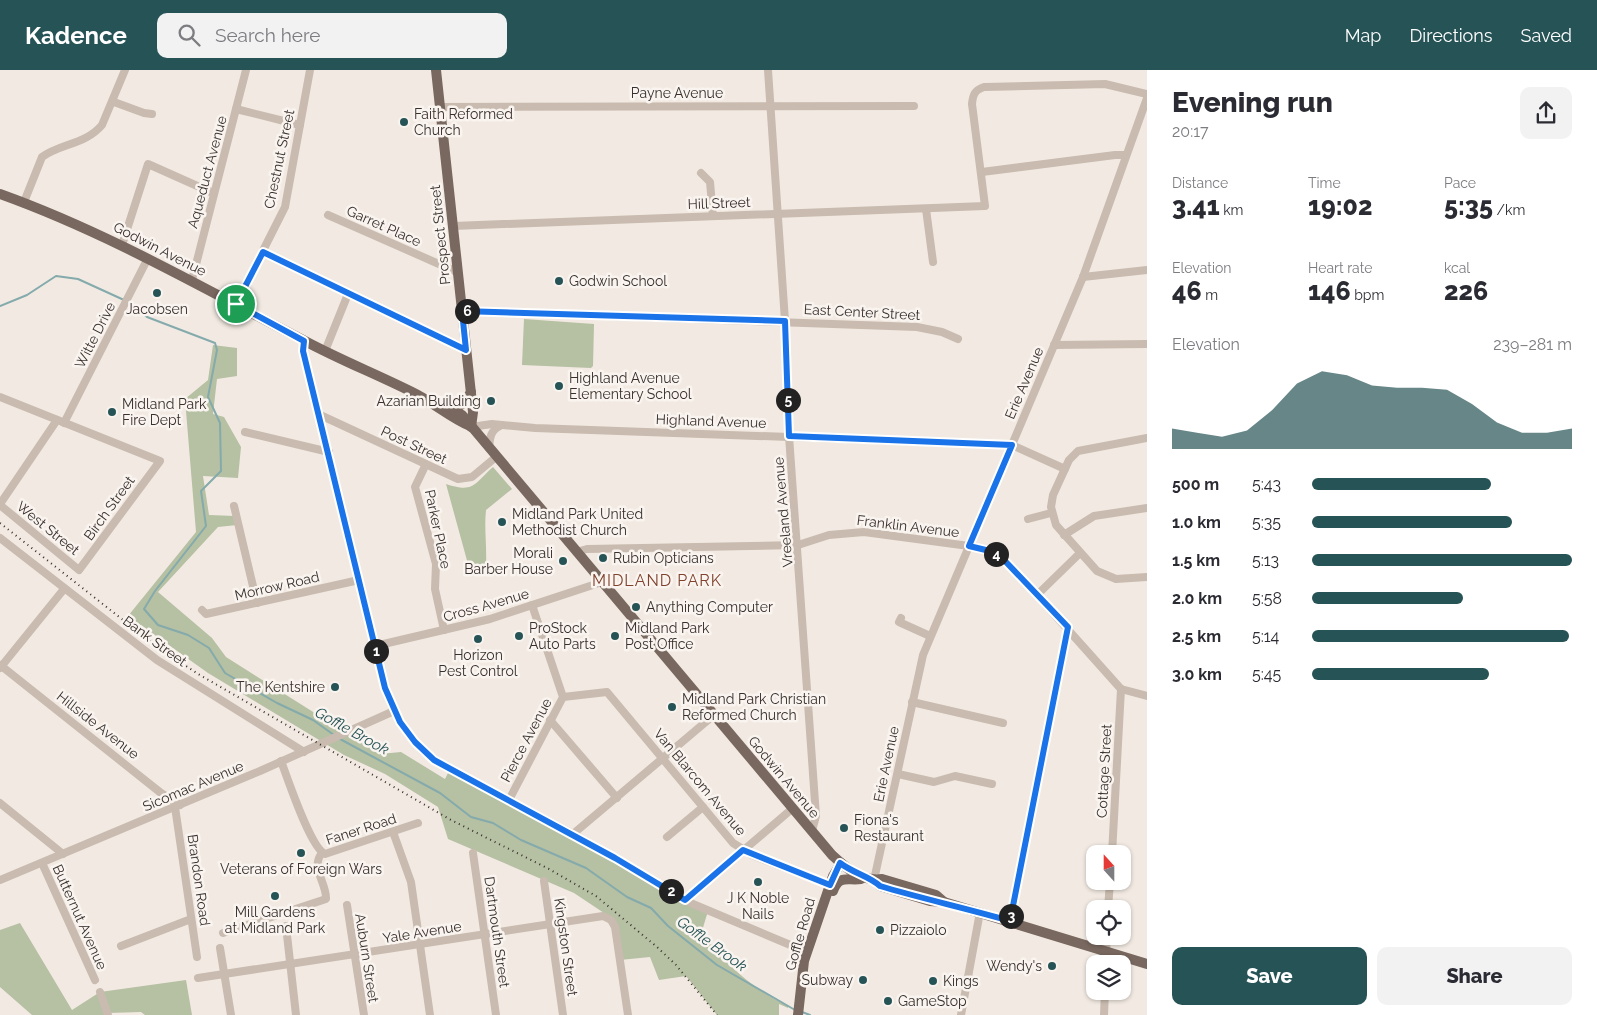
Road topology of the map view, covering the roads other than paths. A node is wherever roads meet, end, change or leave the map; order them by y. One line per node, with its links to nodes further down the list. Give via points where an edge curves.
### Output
1 (125, 70): 7 (street)
2 (246, 70): 11 (street, Aqueduct Avenue)
3 (310, 70): 13 (street, Chestnut Street)
4 (436, 70): 10 (main road, Prospect Street)
5 (768, 70): 8 (street, Vreeland Avenue)
6 (1147, 96): 14 (street, Erie Avenue); 15 (street, via 1105,84 978,89 973,94 972,104)
7 (114, 102): 12 (street); 19 (street, via 96,132 81,142 42,157)
8 (769, 105): 9 (street, Payne Avenue); 10 (street, Payne Avenue); 21 (street, Vreeland Avenue)
9 (914, 106)
10 (440, 107): 24 (main road, Prospect Street)
11 (236, 109): 13 (street); 17 (street, Aqueduct Avenue)
12 (152, 114)
13 (300, 125): 26 (street, Chestnut Street, via 285,206)
14 (1126, 155): 15 (street); 31 (street, Erie Avenue)
15 (982, 172): 20 (street, Hill Street, via 985,206)
16 (701, 173): 23 (street, via 710,182)
17 (214, 193): 25 (street, via 148,164); 32 (street, Aqueduct Avenue)
18 (0, 194): 19 (main road, Godwin Avenue)
19 (24, 202): 25 (main road, Godwin Avenue)
20 (926, 209): 21 (street, Hill Street); 28 (street)
21 (776, 213): 23 (street, Hill Street); 36 (street, Vreeland Avenue)
22 (328, 214): 30 (street, Garret Place)
23 (713, 216): 24 (street, Hill Street)
24 (453, 226): 30 (main road, Prospect Street)
25 (122, 245): 27 (main road, Godwin Avenue)
26 (263, 252): 33 (street); 34 (street, Chestnut Street)
27 (148, 258): 32 (main road, Godwin Avenue); 48 (street, Witte Drive)
28 (933, 262)
29 (1147, 270): 31 (street)
30 (457, 272): 35 (main road, Prospect Street)
31 (1082, 277): 40 (street, Erie Avenue)
32 (192, 280): 34 (main road, Godwin Avenue)
33 (348, 294): 41 (street); 42 (street)
34 (236, 304): 38 (main road, Godwin Avenue)
35 (462, 311): 36 (street, East Center Street); 41 (main road, Prospect Street)
36 (785, 321): 37 (street, East Center Street, via 917,327); 52 (street, Vreeland Avenue)
37 (958, 339)
38 (304, 341): 42 (main road, Godwin Avenue); 47 (street, via 303,351)
39 (1147, 344): 40 (street)
40 (1054, 345): 54 (street, Erie Avenue)
41 (466, 350): 43 (main road, Prospect Street)
42 (325, 351): 45 (main road, Godwin Avenue)
43 (471, 392): 46 (main road, via 462,405); 49 (main road, Prospect Street)
44 (0, 397): 48 (street)
45 (437, 405): 46 (main road, Godwin Avenue); 49 (main road, Godwin Avenue, via 457,421)
46 (449, 407): 49 (main road, Godwin Avenue, via 462,414)
47 (318, 414): 56 (street); 58 (street, Post Street)
48 (61, 421): 60 (street, Witte Drive); 71 (street, Birch Street, via 160,460)
49 (471, 426): 50 (street, Highland Avenue); 55 (main road, Godwin Avenue)
50 (500, 426): 52 (street, Highland Avenue); 55 (street, via 493,429)
51 (245, 432): 56 (street)
52 (789, 436): 54 (street, Highland Avenue); 67 (street, Vreeland Avenue)
53 (1147, 438): 59 (street, via 1084,449 1073,455)
54 (1012, 445): 59 (street); 68 (street, Erie Avenue)
55 (489, 448): 57 (main road, Godwin Avenue)
56 (329, 452): 73 (street)
57 (496, 457): 58 (street, Post Street, via 472,477 462,479); 69 (main road, Godwin Avenue)
58 (426, 464): 82 (street, Parker Place, via 416,487 436,564 434,589)
59 (1065, 469): 63 (street, via 1053,495)
60 (0, 504): 71 (street, West Street)
61 (234, 506): 77 (street)
62 (1147, 508): 65 (street, via 1094,516)
63 (1051, 513): 64 (street); 65 (street)
64 (1028, 518)
65 (1064, 535): 70 (street)
66 (0, 538): 75 (street, Bank Street)
67 (798, 545): 68 (street, Franklin Avenue, via 852,532); 69 (street, Franklin Avenue, via 587,549); 108 (street, Vreeland Avenue, via 816,816)
68 (969, 546): 76 (street, Franklin Avenue, via 998,556); 83 (street, Erie Avenue)
69 (576, 552): 74 (main road, Godwin Avenue)
70 (1080, 553): 72 (street, via 1097,571 1110,578); 76 (street)
71 (79, 570)
72 (1147, 578)
73 (359, 580): 77 (street, Morrow Road); 84 (street)
74 (602, 582): 78 (street, Cross Avenue); 91 (main road, Godwin Avenue)
75 (64, 589): 85 (street); 94 (street, Bank Street, via 183,677)
76 (1037, 595): 81 (street, Franklin Avenue)
77 (257, 603): 79 (street, Morrow Road, via 206,614)
78 (532, 605): 82 (street, Cross Avenue); 87 (street, Pierce Avenue)
79 (202, 610)
80 (901, 618): 83 (street, via 899,622)
81 (1068, 627): 86 (street, Franklin Avenue); 126 (street)
82 (444, 630): 84 (street, Cross Avenue)
83 (930, 636): 89 (street, Erie Avenue)
84 (375, 646): 90 (street)
85 (1, 666): 102 (street, Hillside Avenue)
86 (1121, 689): 88 (street); 110 (street, Cottage Street)
87 (563, 696): 92 (street, Pierce Avenue); 95 (street, Van Blarcom Avenue, via 607,692)
88 (1147, 696)
89 (912, 702): 93 (street); 97 (street, Erie Avenue)
90 (394, 711): 94 (street, Sicomac Avenue); 100 (street, via 408,734 434,760)
91 (714, 715): 95 (street); 104 (main road, Godwin Avenue)
92 (550, 720): 99 (street); 100 (street, Pierce Avenue)
93 (1003, 723)
94 (304, 752): 96 (street, Sicomac Avenue)
95 (664, 758): 99 (street); 103 (street, Van Blarcom Avenue)
96 (281, 761): 102 (street, Sicomac Avenue); 112 (street, Faner Road, via 308,828)
97 (898, 774): 98 (street, via 934,782 955,776); 117 (street, Erie Avenue)
98 (992, 784)
99 (617, 798): 107 (street)
100 (509, 800): 107 (street)
101 (0, 803): 114 (street)
102 (178, 806): 114 (street, Sicomac Avenue); 125 (street, Brandon Road)
103 (703, 807): 109 (street); 111 (street, Van Blarcom Avenue, via 726,836)
104 (793, 808): 108 (main road, Godwin Avenue); 111 (street)
105 (418, 823): 106 (street, Faner Road)
106 (393, 832): 112 (street, Faner Road, via 330,854); 131 (street, via 411,882)
107 (573, 834): 121 (street)
108 (814, 835): 116 (main road, Godwin Avenue); 119 (main road, via 829,862)
109 (667, 837)
110 (1112, 845)
111 (743, 850): 119 (street, Van Blarcom Avenue); 121 (street)
112 (322, 853): 129 (street, via 318,857 317,868 326,899)
113 (473, 853): 130 (street, Dartmouth Street)
114 (63, 854): 115 (street, Sicomac Avenue)
115 (42, 863): 118 (street, Sicomac Avenue); 144 (street, Butternut Avenue)
116 (840, 863): 117 (main road, Godwin Avenue); 119 (main road, Goffle Road)
117 (870, 879): 122 (main road, via 840,880 830,897); 124 (main road, Godwin Avenue, via 882,879 936,895 944,902)
118 (0, 880)
119 (831, 880): 122 (main road, Goffle Road)
120 (544, 881): 127 (street, Kingston Street)
121 (685, 900): 136 (street)
122 (824, 900): 136 (main road, Goffle Road)
123 (347, 905): 137 (street, Auburn Street)
124 (980, 912): 126 (main road, Godwin Avenue); 156 (street)
125 (192, 919): 133 (street); 139 (street, Brandon Road)
126 (1010, 921): 135 (main road, Godwin Avenue)
127 (550, 924): 130 (street, Yale Avenue); 153 (street, Kingston Street); 154 (street, Yale Avenue, via 607,917 615,927)
128 (286, 926): 141 (street)
129 (223, 933)
130 (484, 934): 131 (street, Yale Avenue); 152 (street, Dartmouth Street)
131 (420, 945): 137 (street, Yale Avenue); 151 (street)
132 (1107, 945): 135 (street)
133 (121, 946)
134 (220, 948): 142 (street)
135 (1107, 951): 138 (street); 140 (main road, Godwin Avenue)
136 (807, 952): 155 (main road, Goffle Road)
137 (354, 955): 141 (street, Yale Avenue); 150 (street, Auburn Street)
138 (1107, 955)
139 (197, 957)
140 (1147, 964)
141 (290, 965): 142 (street, Yale Avenue); 149 (street)
142 (224, 976): 143 (street, Yale Avenue); 148 (street)
143 (198, 978)
144 (95, 980)
145 (100, 992): 147 (street, Butternut Avenue)
146 (1105, 1000): 157 (street)
147 (108, 1015)
148 (231, 1015)
149 (296, 1015)
150 (364, 1015)
151 (430, 1015)
152 (496, 1015)
153 (563, 1015)
154 (628, 1015)
155 (798, 1015)
156 (962, 1015)
157 (1104, 1015)

